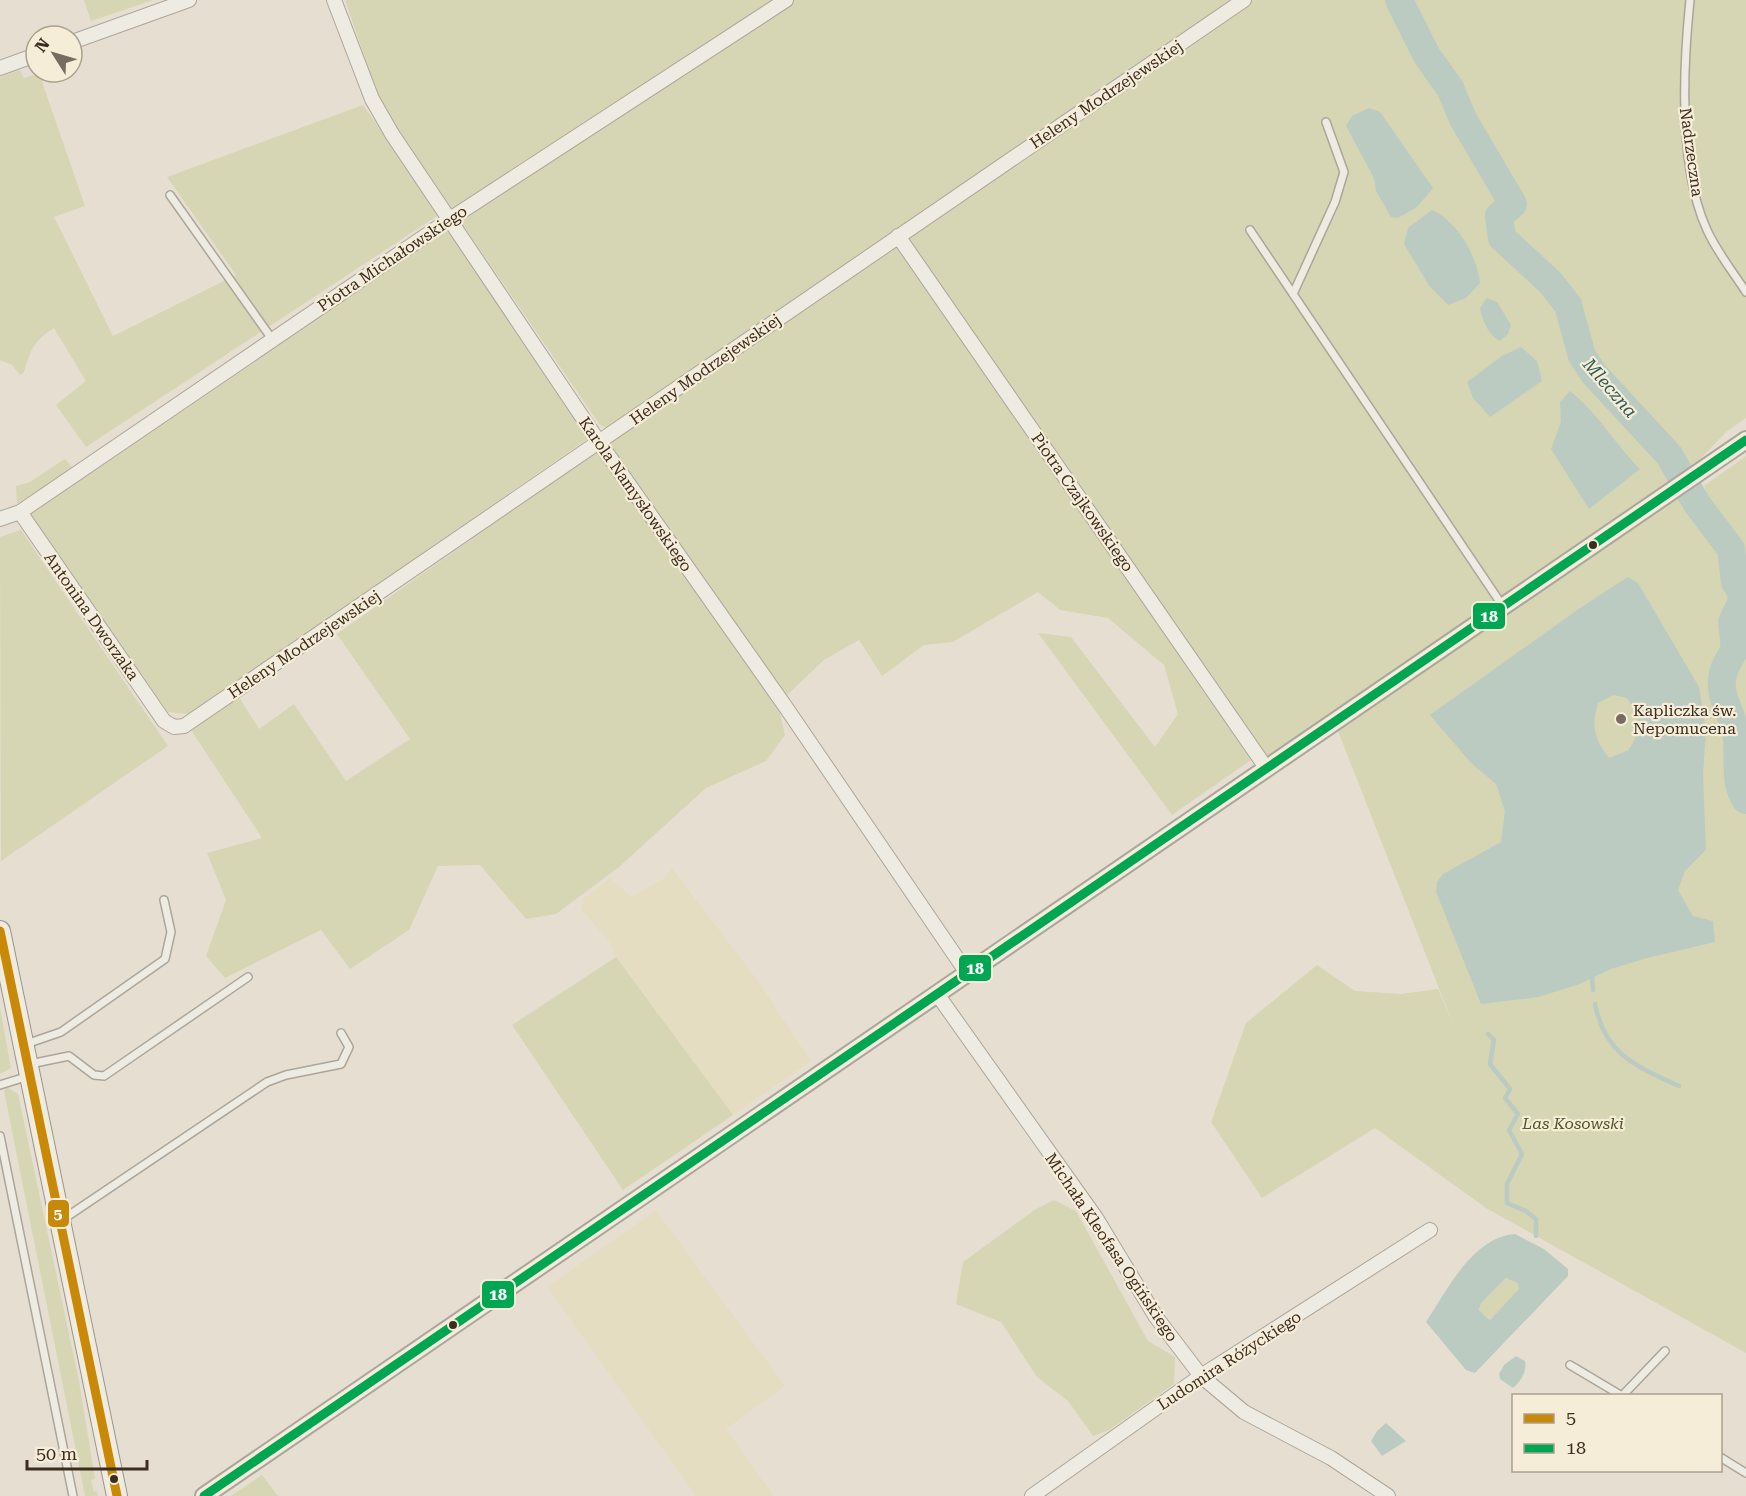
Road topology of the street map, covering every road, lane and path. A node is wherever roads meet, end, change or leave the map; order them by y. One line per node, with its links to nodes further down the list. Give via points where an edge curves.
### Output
1 (189, 0): 6 (street)
2 (334, 0): 11 (street, Karola Namysłowskiego, via 372,99)
3 (786, 0): 11 (street, Piotra Michałowskiego)
4 (1244, 0): 13 (street, Heleny Modrzejewskiej)
5 (1690, 0): 14 (lane, Nadrzeczna, via 1684,88 1695,194 1707,231)
6 (84, 38)
7 (24, 59): 8 (street)
8 (0, 68)
9 (1326, 122): 15 (lane, via 1344,172 1335,202)
10 (170, 195): 16 (lane)
11 (450, 219): 16 (street, Piotra Michałowskiego); 18 (street, Karola Namysłowskiego)
12 (1250, 230): 15 (lane)
13 (898, 236): 18 (street, Heleny Modrzejewskiej); 23 (street, Piotra Czajkowskiego)
14 (1746, 292)
15 (1293, 294): 21 (lane)
16 (272, 339): 19 (street, Piotra Michałowskiego)
17 (1746, 440): 21 (street)
18 (599, 442): 22 (street, Heleny Modrzejewskiej, via 184,726 174,727); 26 (street, Karola Namysłowskiego)
19 (20, 512): 20 (street, Piotra Michałowskiego); 22 (street, Antonina Dworzaka)
20 (0, 519)
21 (1504, 607): 23 (street)
22 (164, 721)
23 (1267, 769): 26 (street)
24 (164, 900): 30 (lane, via 171,932 165,959 61,1032)
25 (0, 935): 30 (main road)
26 (968, 973): 28 (street)
27 (248, 977): 31 (lane, via 104,1076 94,1075 69,1056 50,1058)
28 (937, 994): 38 (street, Michała Kleofasa Ogińskiego, via 1096,1218 1156,1317); 45 (street)
29 (341, 1034): 34 (lane, via 350,1047 341,1064 267,1082)
30 (24, 1045): 31 (main road)
31 (29, 1070): 32 (lane); 34 (main road)
32 (0, 1085)
33 (0, 1136): 43 (lane)
34 (60, 1222): 44 (main road)
35 (1430, 1230): 38 (street, Ludomira Różyckiego)
36 (1665, 1351): 40 (lane)
37 (1570, 1365): 39 (lane)
38 (1201, 1376): 46 (street, Ludomira Różyckiego); 47 (street, Michała Kleofasa Ogińskiego, via 1244,1412 1331,1458)
39 (1620, 1394)
40 (1623, 1394)
41 (1722, 1458): 42 (lane)
42 (1746, 1473)
43 (73, 1496)
44 (117, 1496)
45 (204, 1496)
46 (1032, 1496)
47 (1388, 1496)

